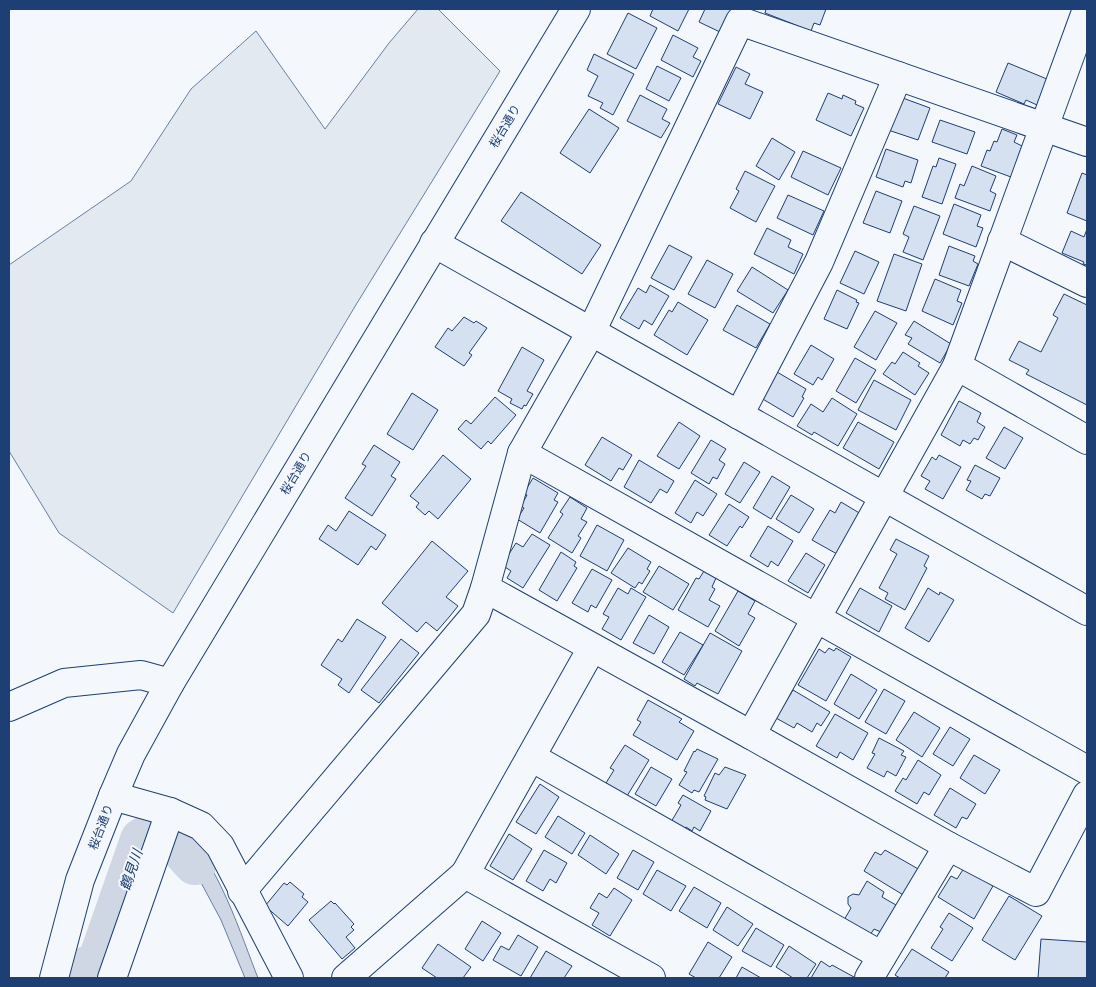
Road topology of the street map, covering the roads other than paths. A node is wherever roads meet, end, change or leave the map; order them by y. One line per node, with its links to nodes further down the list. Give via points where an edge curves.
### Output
1 (576, 9): 7 (street, 桜台通り)
2 (1087, 9): 4 (street)
3 (898, 76): 4 (street); 9 (street, via 740,21); 11 (street, via 819,262)
4 (1044, 127): 5 (street); 6 (street)
5 (1087, 142)
6 (1002, 241): 8 (street); 10 (street)
7 (434, 244): 9 (street); 19 (street, 桜台通り)
8 (1087, 283)
9 (591, 332): 11 (street); 13 (street)
10 (957, 366): 12 (street); 14 (street)
11 (740, 415): 14 (street)
12 (1087, 440)
13 (522, 453): 15 (street); 17 (street)
14 (884, 496): 16 (street); 17 (street)
15 (485, 588): 18 (street); 29 (street, via 476,614)
16 (1087, 611)
17 (816, 618): 21 (street); 23 (street)
18 (592, 648): 21 (street); 22 (street)
19 (170, 682): 20 (street, via 140,676 64,683); 25 (street, 桜台通り, via 131,754)
20 (9, 706)
21 (751, 735): 27 (street)
22 (531, 757): 28 (street); 30 (street)
23 (1087, 770)
24 (1087, 795): 27 (street, via 1036,892)
25 (113, 796): 26 (street); 31 (street, 桜台通り, via 80,880)
26 (164, 829): 29 (street, via 200,826 220,846); 32 (street)
27 (948, 846): 30 (street)
28 (465, 874): 34 (street); 35 (street)
29 (242, 891): 33 (street)
30 (875, 967)
31 (56, 968)
32 (112, 978)
33 (289, 978)
34 (346, 978)
35 (651, 978)

